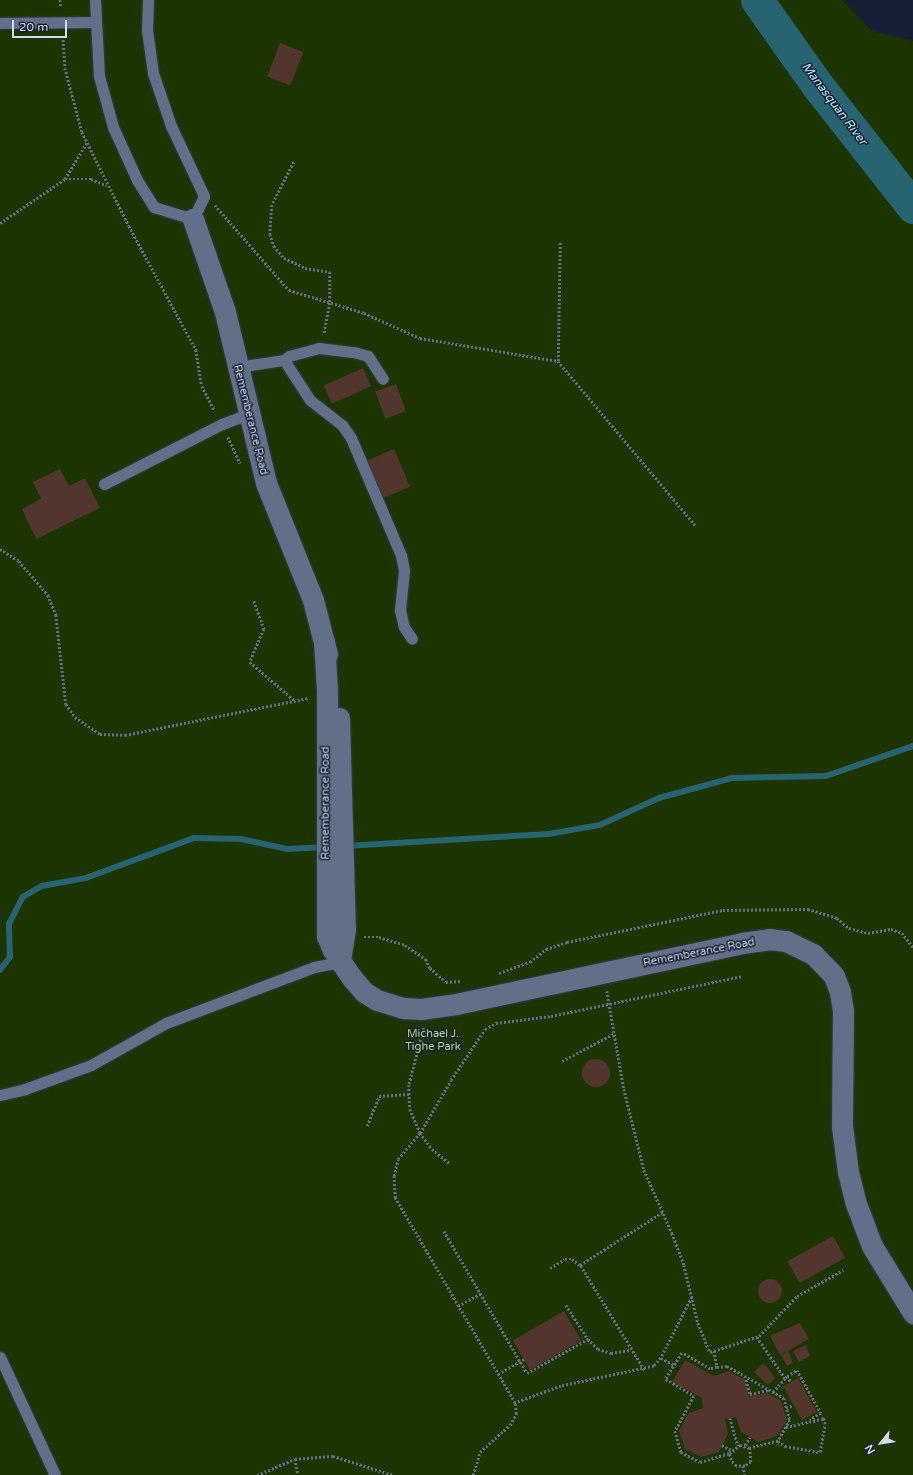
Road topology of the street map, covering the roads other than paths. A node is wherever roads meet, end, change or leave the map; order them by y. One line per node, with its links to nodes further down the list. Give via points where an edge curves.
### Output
1 (95, 0): 3 (lane)
2 (148, 0): 5 (lane, via 147,30 153,73 171,126 204,196)
3 (94, 22): 4 (lane); 5 (lane, via 103,90 113,127 136,180 154,207)
4 (0, 23)
5 (193, 220): 7 (street, Rememberance Road, via 225,312)
6 (284, 360): 7 (lane); 8 (lane, via 289,356 319,348 368,356); 11 (lane, via 310,400 342,425 351,438 401,554 404,570 400,610 404,627)
7 (237, 367): 9 (street, Rememberance Road)
8 (383, 379)
9 (248, 414): 10 (lane, via 222,424); 12 (street, Rememberance Road, via 266,483 313,600)
10 (104, 484)
11 (412, 639)
12 (324, 641): 13 (street, Rememberance Road); 13 (street, Rememberance Road, via 335,684 340,722)
13 (335, 830): 14 (street, Rememberance Road)
14 (335, 860): 15 (street, Rememberance Road, via 344,936); 15 (street, Rememberance Road, via 327,936)
15 (340, 962): 16 (lane, via 314,967 166,1023 91,1065 25,1089); 17 (street, Rememberance Road, via 364,992 377,1000 404,1008 430,1008 742,943 770,940 799,946 823,963 834,976 840,992 843,1012 842,1126 848,1172 855,1201 872,1246)
16 (0, 1095)
17 (913, 1313)
18 (0, 1357): 19 (lane)
19 (55, 1475)

